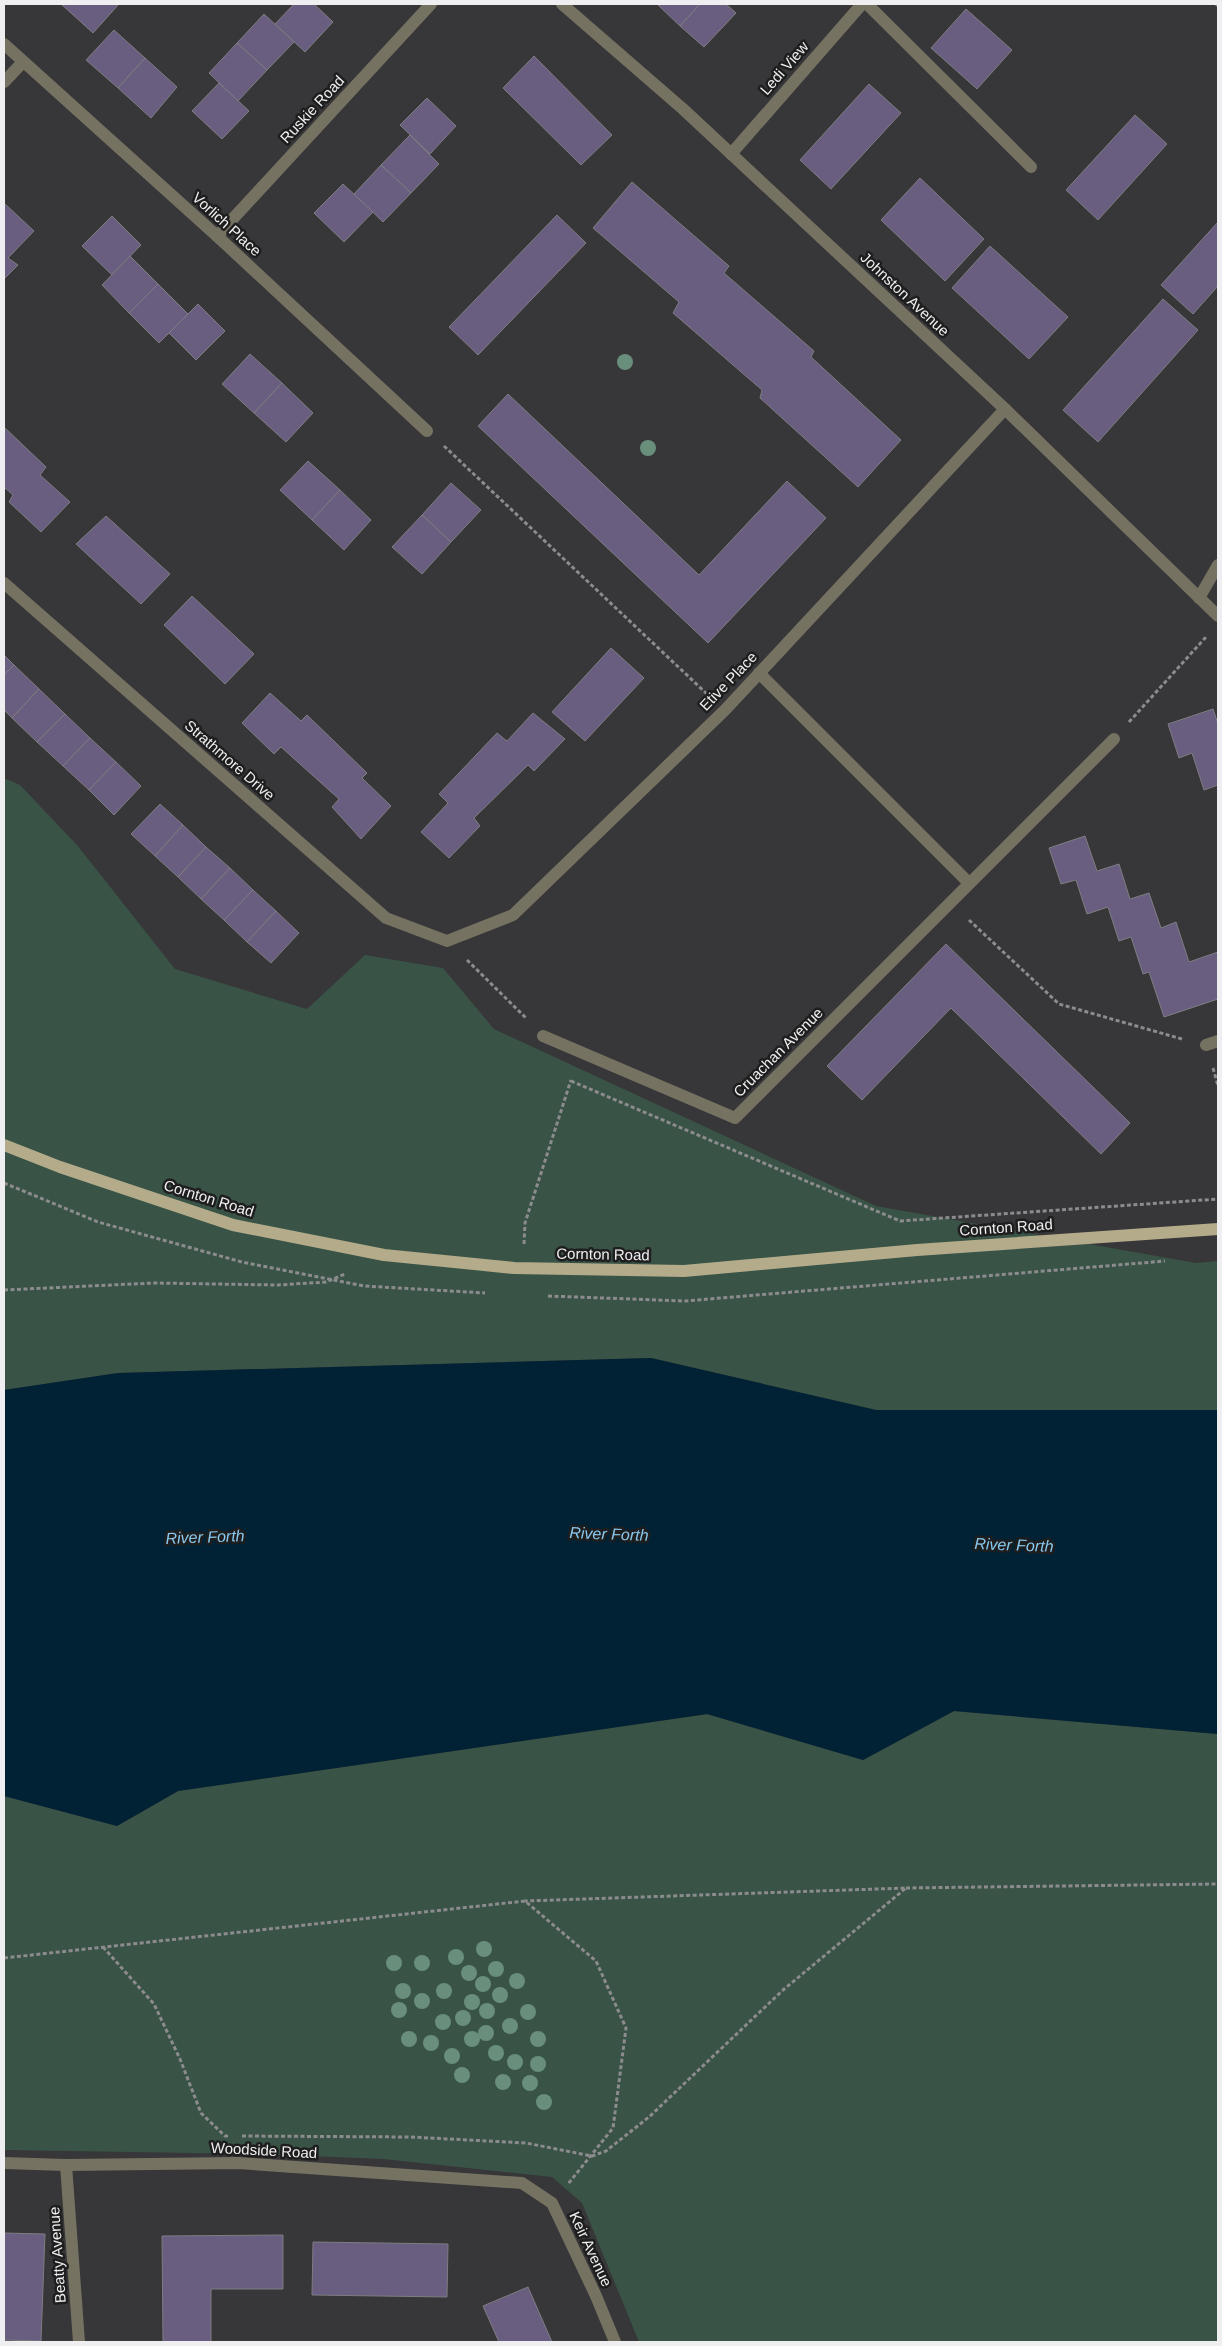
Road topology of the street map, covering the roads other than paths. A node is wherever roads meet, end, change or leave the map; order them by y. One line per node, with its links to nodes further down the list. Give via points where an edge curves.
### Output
1 (431, 4): 10 (street, Ruskie Road)
2 (562, 4): 8 (street, Johnston Avenue)
3 (862, 4): 8 (street, Ledi View)
4 (868, 4): 9 (street)
5 (4, 44): 6 (street, Vorlich Place)
6 (23, 62): 7 (street); 10 (street, Vorlich Place)
7 (4, 82)
8 (731, 154): 11 (street, Johnston Avenue)
9 (1031, 166)
10 (217, 236): 12 (street, Vorlich Place)
11 (1005, 409): 15 (street, Johnston Avenue); 17 (street, Etive Place)
12 (427, 430)
13 (1218, 565): 15 (street)
14 (4, 583): 20 (street, Strathmore Drive, via 386,918)
15 (1199, 598): 16 (street, Johnston Avenue)
16 (1218, 616)
17 (759, 673): 19 (street); 20 (street, Etive Place, via 725,710 513,915)
18 (1114, 739): 19 (street, Cruachan Avenue)
19 (969, 883): 21 (street, Cruachan Avenue, via 735,1118)
20 (447, 940)
21 (543, 1036)
22 (1218, 1041): 23 (street)
23 (1206, 1045)
24 (4, 1145): 25 (main road, Cornton Road, via 233,1225 384,1256 522,1269 684,1272 917,1250)
25 (1218, 1229)
26 (4, 2164): 27 (street, Woodside Road)
27 (66, 2165): 28 (street, Woodside Road, via 238,2163); 29 (street, Beatty Avenue)
28 (522, 2183): 30 (street, Keir Avenue, via 552,2203)
29 (79, 2342)
30 (615, 2342)

